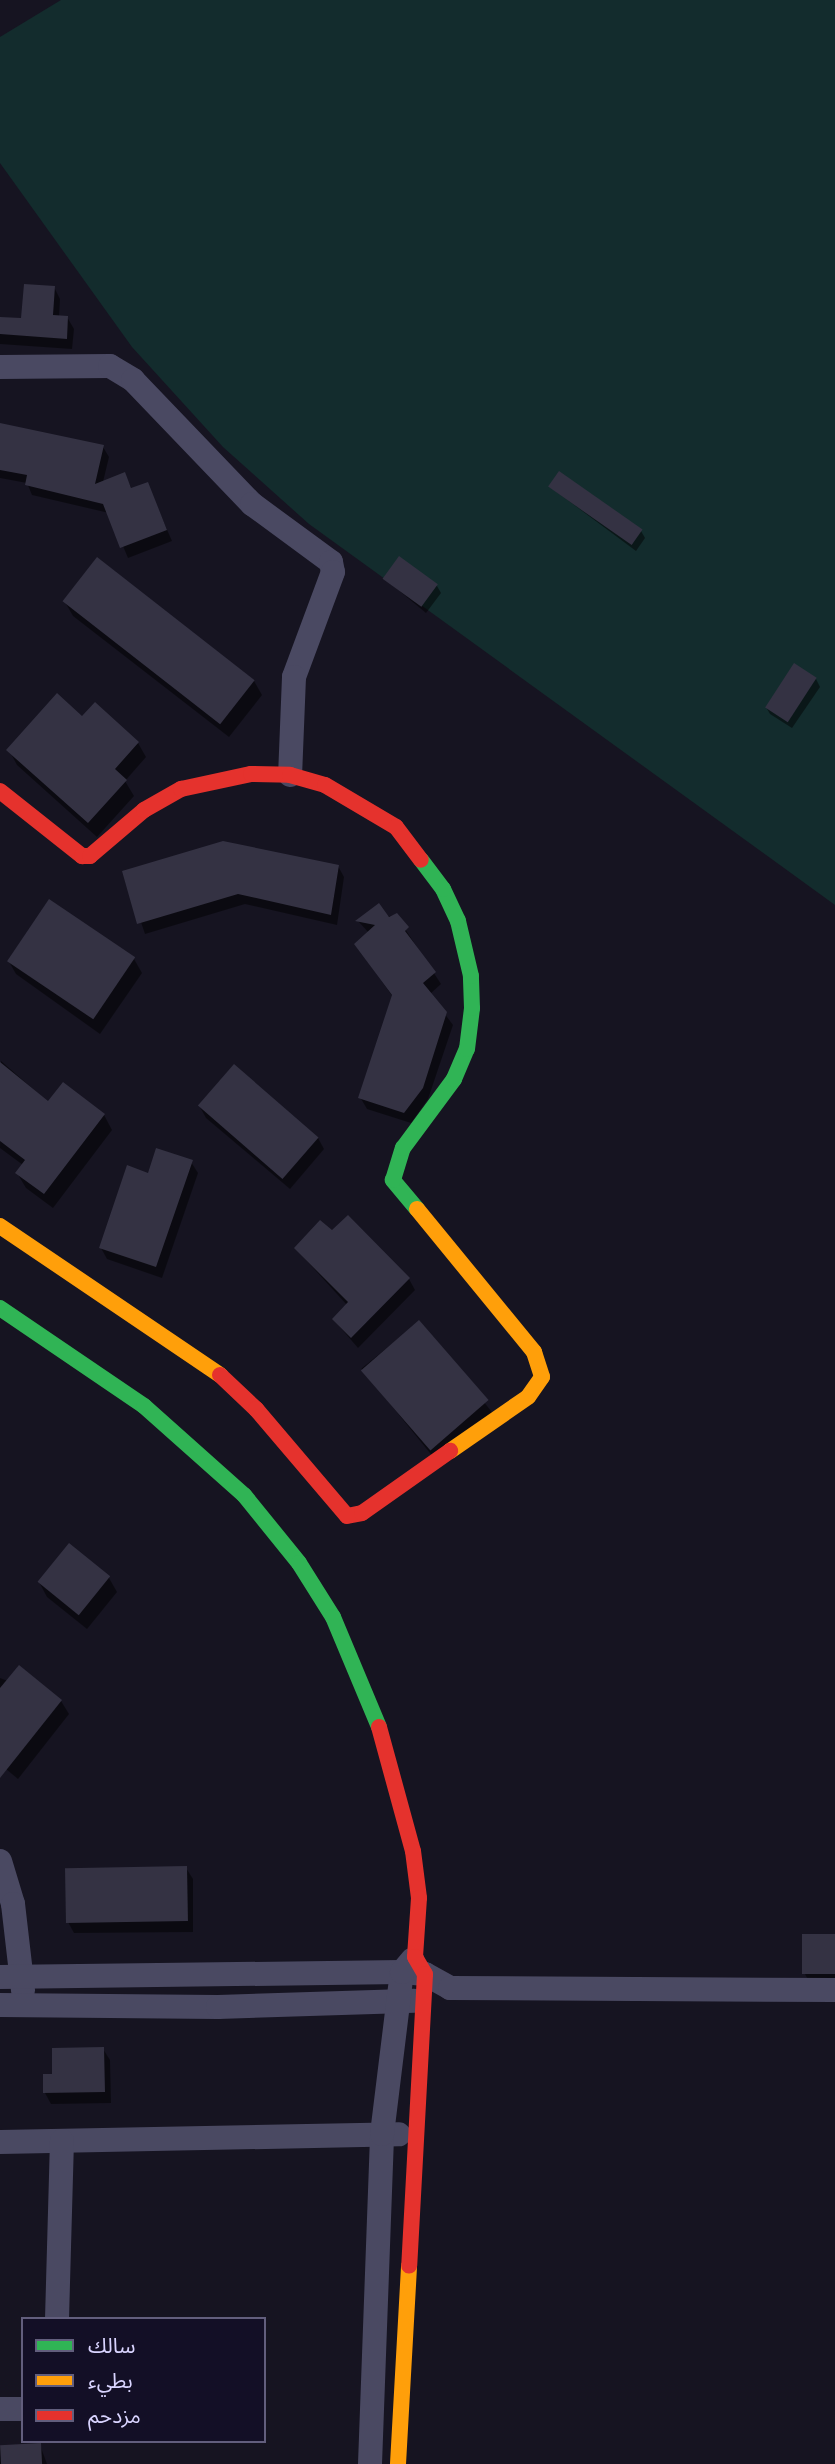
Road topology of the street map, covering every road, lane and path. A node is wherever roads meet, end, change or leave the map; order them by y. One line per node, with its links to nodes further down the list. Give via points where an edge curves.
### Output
1 (0, 366): 2 (street, via 110,366 133,380 252,503 331,562 333,572 294,677)
2 (290, 775): 3 (street, via 251,774 181,789 144,810 90,856 82,856); 4 (street, via 325,785 396,827 428,866 458,921 471,976 467,1049 431,1116 403,1148 393,1180 534,1352 542,1377 539,1387 362,1513 347,1516 257,1409 206,1362)
3 (0, 792)
4 (0, 1226)
5 (0, 1308): 7 (street, via 144,1406 194,1448 244,1495 299,1563 338,1629 388,1749 404,1802 419,1898)
6 (0, 1861): 8 (street, via 13,1904)
7 (414, 1967): 8 (street); 9 (street); 11 (street); 12 (street)
8 (11, 1977): 13 (street)
9 (450, 1988): 10 (street); 12 (street)
10 (835, 1990)
11 (398, 2001): 12 (street); 13 (street); 15 (street)
12 (425, 2001): 14 (street)
13 (12, 2005)
14 (414, 2133): 15 (street); 22 (street)
15 (382, 2134): 16 (street); 21 (street)
16 (62, 2141): 17 (street); 18 (street)
17 (0, 2142)
18 (57, 2317)
19 (0, 2409): 20 (street)
20 (21, 2409)
21 (370, 2464)
22 (398, 2464)

